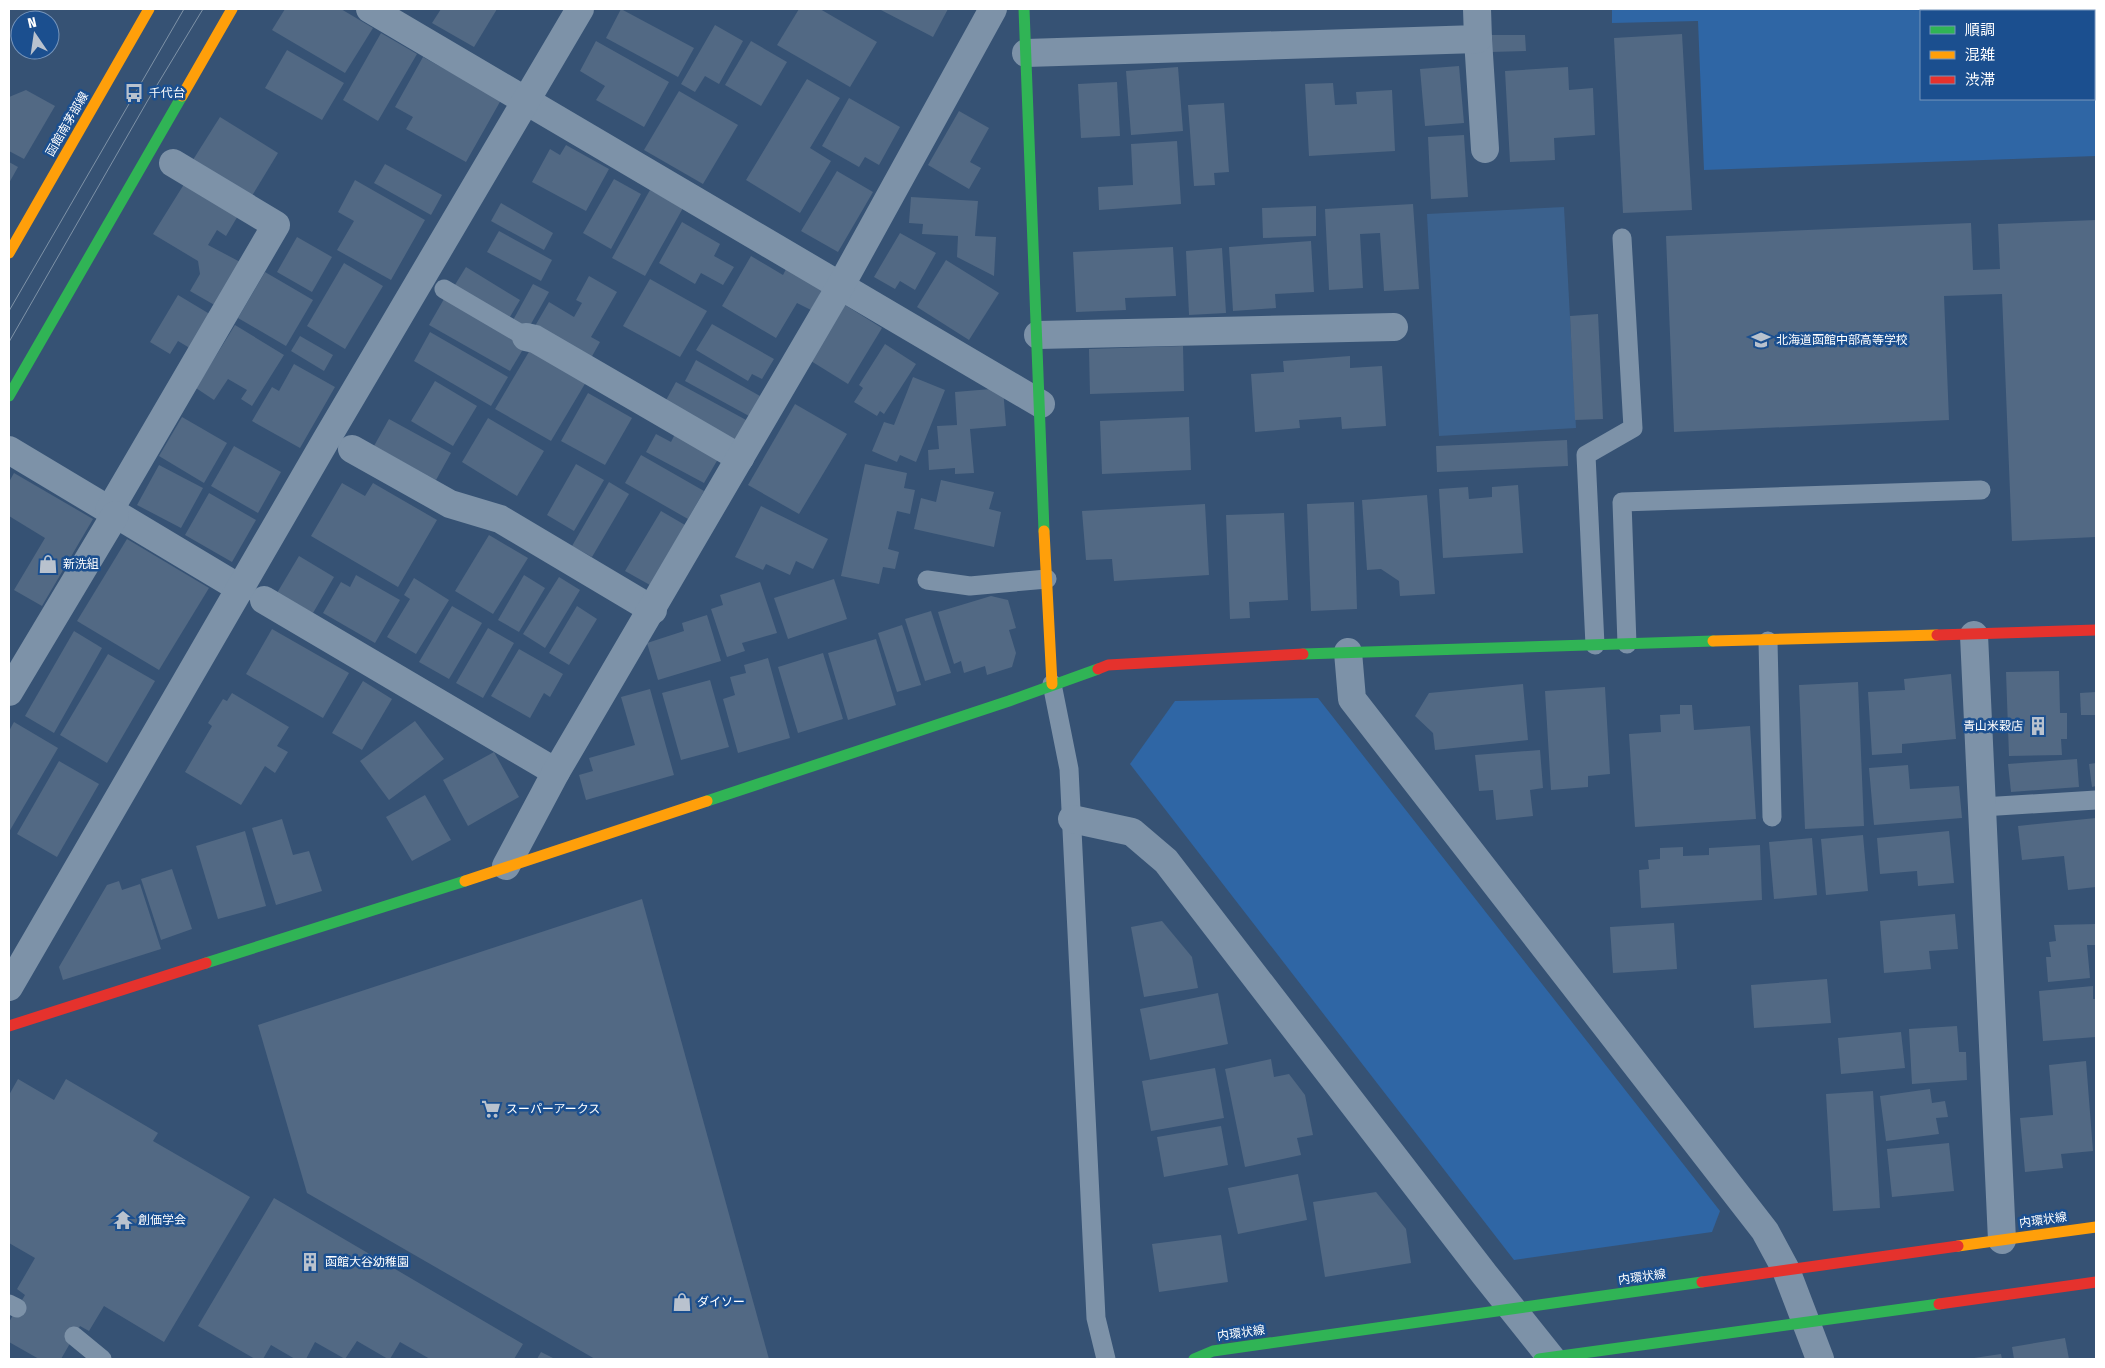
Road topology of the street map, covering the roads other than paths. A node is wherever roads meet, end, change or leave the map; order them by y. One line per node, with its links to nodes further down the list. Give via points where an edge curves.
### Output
1 (149, 9): 14 (street, 函館南茅部線)
2 (232, 9): 20 (street)
3 (370, 9): 10 (street)
4 (580, 9): 10 (street)
5 (993, 9): 15 (street)
6 (1024, 9): 9 (street)
7 (1477, 9): 8 (street)
8 (1478, 39): 9 (street); 11 (street)
9 (1026, 53): 18 (street)
10 (526, 101): 15 (street); 29 (street)
11 (1485, 150)
12 (173, 163): 26 (street, via 276,225)
13 (1622, 238): 35 (lane, via 1633,428 1586,455)
14 (9, 253)
15 (841, 285): 21 (street); 24 (street)
16 (444, 289): 19 (lane)
17 (1394, 327): 18 (street)
18 (1038, 335): 21 (street)
19 (526, 337): 24 (street, via 535,339)
20 (9, 396)
21 (1041, 404): 27 (street)
22 (352, 449): 30 (street, via 450,504 500,519)
23 (9, 450): 26 (street)
24 (740, 458): 30 (street)
25 (1981, 490): 34 (lane, via 1622,502)
26 (112, 513): 29 (street); 38 (street)
27 (1047, 579): 28 (lane, via 970,586); 37 (street)
28 (928, 580)
29 (253, 594): 39 (street); 45 (street)
30 (653, 610): 39 (street)
31 (2096, 630): 32 (street)
32 (1974, 635): 33 (street); 41 (street)
33 (1768, 641): 34 (street); 42 (lane)
34 (1627, 644): 35 (street)
35 (1595, 645): 36 (street)
36 (1348, 652): 37 (street, via 1108,665); 49 (street, via 1352,699 1765,1231)
37 (1052, 684): 43 (lane, via 1069,769); 44 (street, via 1009,701)
38 (9, 692)
39 (556, 772): 44 (street)
40 (2096, 800): 41 (lane)
41 (1982, 806): 48 (street)
42 (1772, 817)
43 (1072, 820): 51 (street, via 1132,832 1166,862); 55 (lane, via 1096,1318)
44 (506, 866): 46 (street)
45 (9, 987)
46 (9, 1026)
47 (2096, 1226): 48 (street, 内環状線)
48 (2002, 1240): 49 (street, 内環状線)
49 (1786, 1270): 51 (street, 内環状線); 52 (street)
50 (2096, 1282): 52 (street)
51 (1512, 1309): 56 (street, 内環状線, via 1213,1351); 57 (street)
52 (1806, 1323): 57 (street); 58 (street)
53 (74, 1336): 54 (lane)
54 (102, 1359)
55 (1106, 1359)
56 (1194, 1359)
57 (1547, 1359)
58 (1820, 1359)

